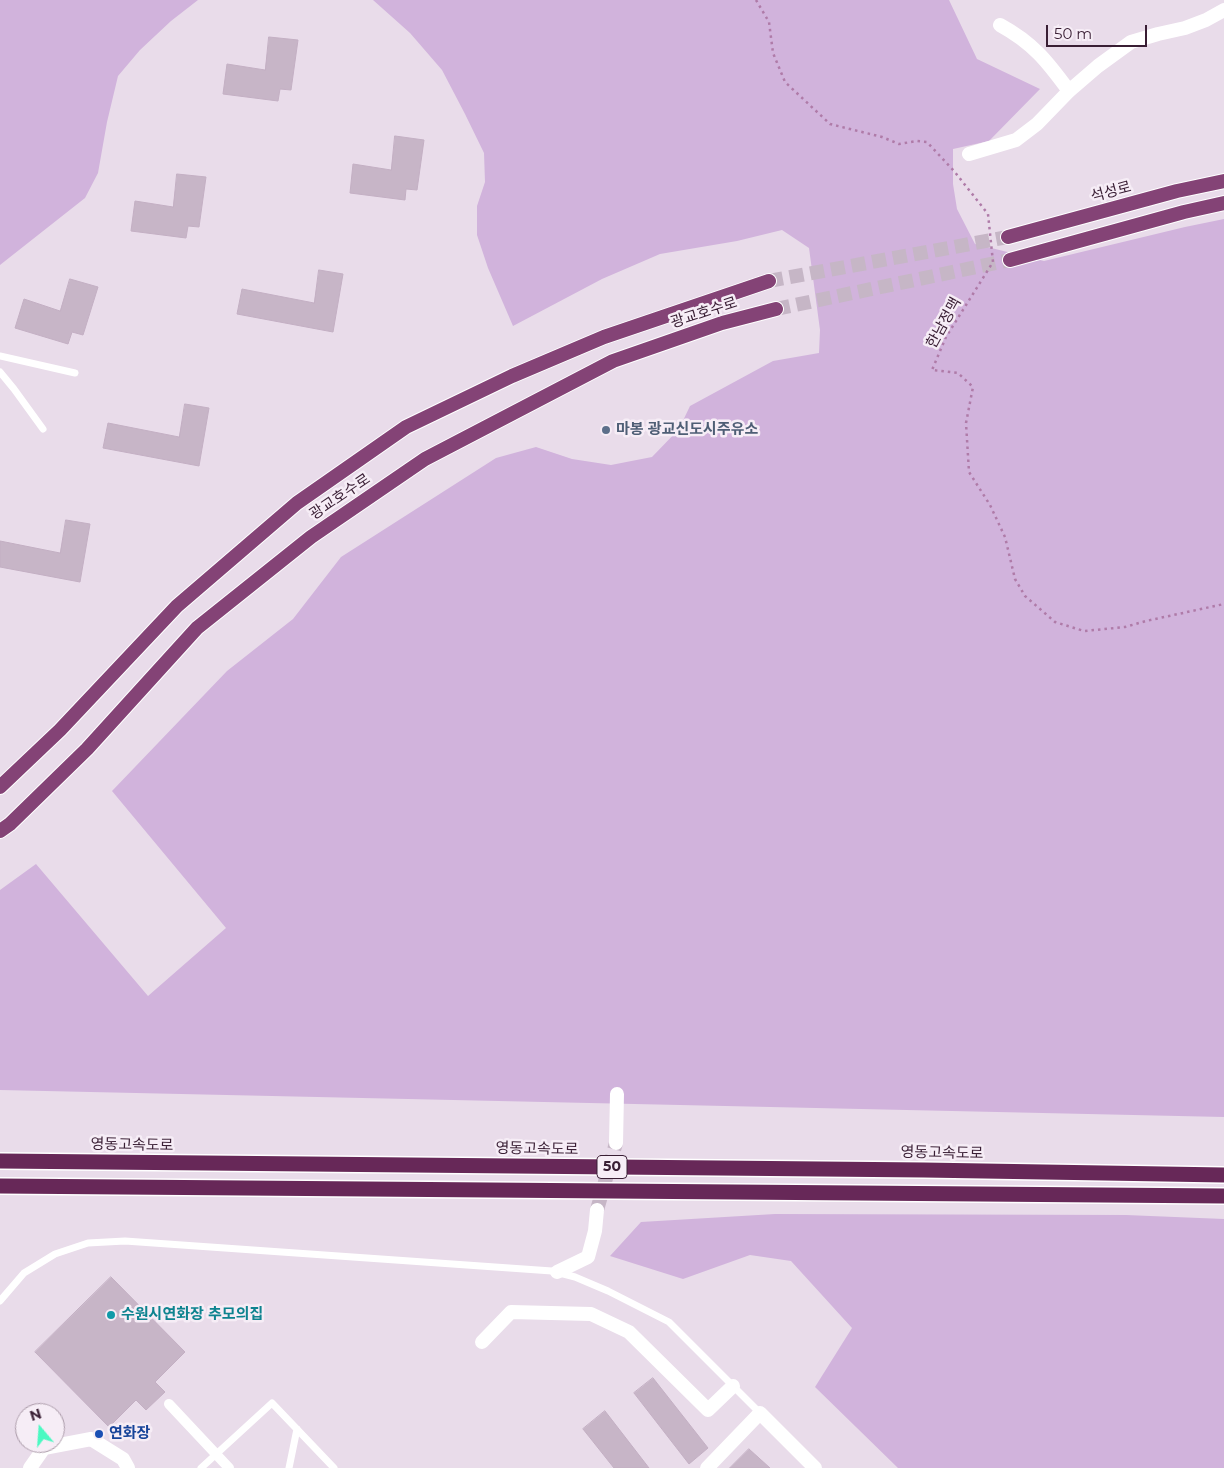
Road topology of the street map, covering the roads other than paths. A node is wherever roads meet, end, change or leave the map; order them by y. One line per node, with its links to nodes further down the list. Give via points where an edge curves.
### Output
1 (1224, 10): 3 (street, via 1185,28 1131,42)
2 (1000, 24): 3 (street, via 1035,48)
3 (1069, 91): 4 (street, via 1037,124 1016,140)
4 (969, 154)
5 (1224, 181): 7 (highway, 석성로)
6 (1224, 203): 8 (highway)
7 (1008, 237)
8 (1010, 260)
9 (769, 281): 15 (highway, 광교호수로, via 604,337 512,376 406,427 297,503 178,606 60,730)
10 (776, 309): 16 (highway, 광교호수로, via 613,361 425,459 311,537 197,628 87,749)
11 (0, 356): 13 (lane)
12 (0, 372): 14 (lane)
13 (75, 373)
14 (42, 429)
15 (0, 786)
16 (0, 830)
17 (617, 1094): 18 (street)
18 (616, 1143)
19 (0, 1161): 20 (highway, 영동고속도로 / 50)
20 (1224, 1175)
21 (0, 1186): 22 (highway, 50)
22 (1224, 1196)
23 (597, 1210): 24 (street, via 588,1257)
24 (557, 1272): 25 (lane, via 125,1241 88,1243 55,1254 24,1272); 27 (lane, via 608,1291 668,1322)
25 (0, 1301)
26 (482, 1342): 27 (street, via 511,1312 591,1314 629,1332 708,1410)
27 (733, 1386): 29 (lane)
28 (169, 1404): 35 (street)
29 (760, 1413): 38 (street); 39 (street)
30 (297, 1429): 31 (lane); 34 (lane, via 272,1403); 36 (lane)
31 (327, 1464): 37 (lane)
32 (30, 1468): 33 (street, via 44,1448 91,1439 123,1459)
33 (128, 1468)
34 (201, 1468)
35 (229, 1468)
36 (289, 1468)
37 (334, 1468)
38 (707, 1468)
39 (815, 1468)

